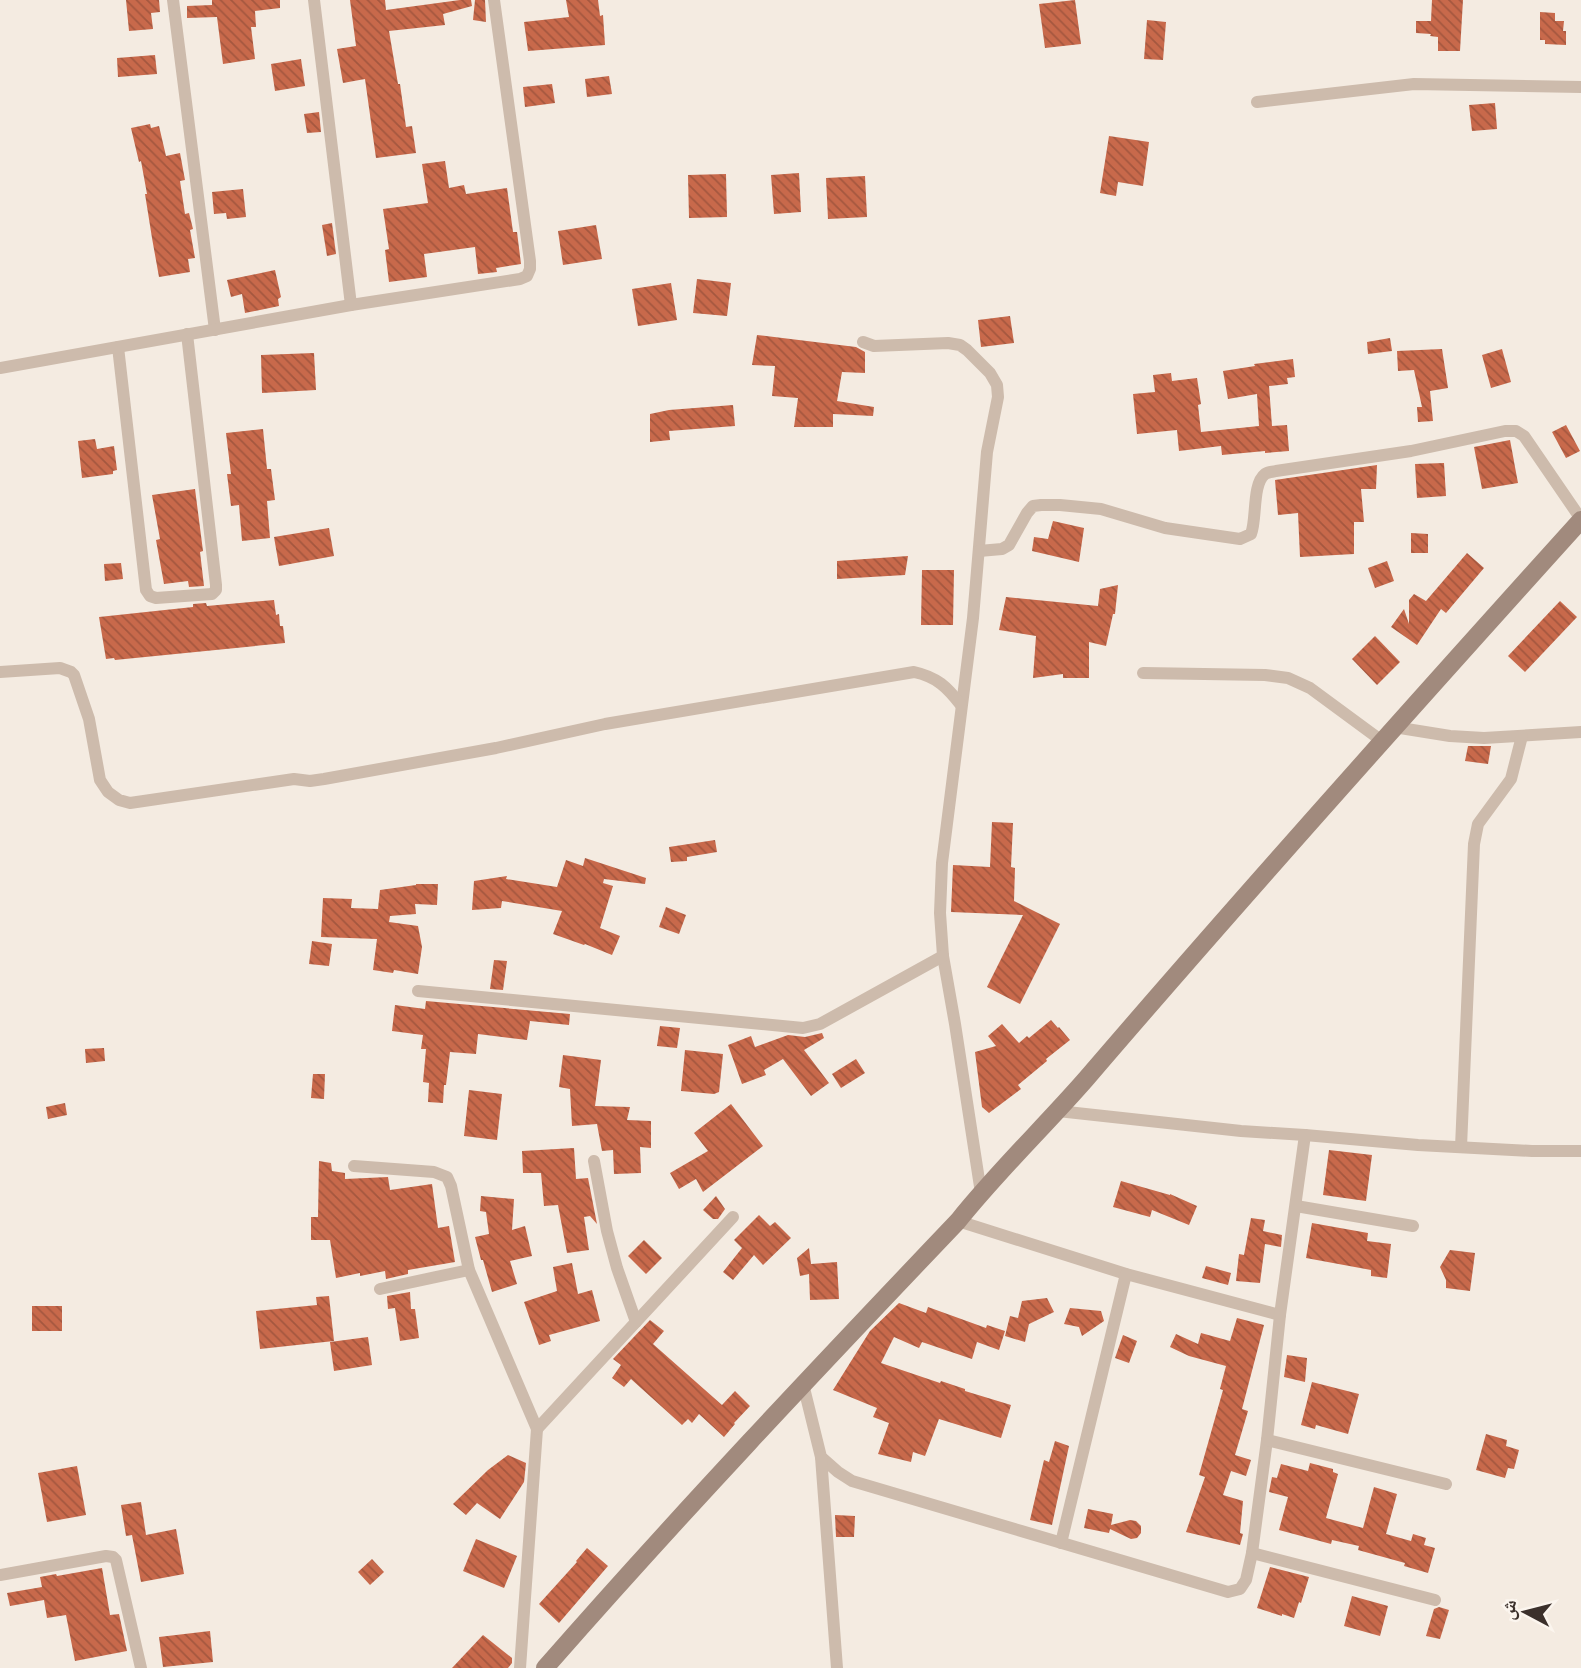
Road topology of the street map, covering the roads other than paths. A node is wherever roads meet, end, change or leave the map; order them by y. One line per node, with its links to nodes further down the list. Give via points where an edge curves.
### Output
1 (173, 0): 7 (street)
2 (314, 0): 6 (street)
3 (495, 0): 6 (street, via 530,270 520,279)
4 (1581, 87): 5 (street, via 1414,84)
5 (1257, 102)
6 (351, 305): 7 (street)
7 (215, 330): 8 (street)
8 (187, 334): 10 (street); 10 (street, via 216,584 212,594 156,598 146,590)
9 (863, 342): 13 (street, via 874,346 960,345 997,385)
10 (118, 347): 11 (street)
11 (0, 368)
12 (1581, 519): 13 (street, via 1524,436 1505,431 1265,474 1256,494 1251,534 1240,539 1165,528 1101,509 1041,505 1027,513 1009,545); 17 (street)
13 (979, 551): 16 (street)
14 (0, 672): 16 (street, via 60,668 74,675 89,719 100,780 108,792 130,803 283,780 324,779 605,724 914,673 935,679)
15 (1143, 673): 20 (street, via 1288,678 1310,688)
16 (961, 705): 21 (street, via 942,863)
17 (1394, 727): 19 (street, via 1450,736); 20 (street)
18 (1581, 732): 19 (street)
19 (1522, 736): 25 (street, via 1511,779 1478,824 1474,844)
20 (1382, 741): 23 (street)
21 (943, 956): 22 (street, via 820,1024 803,1028); 29 (street)
22 (418, 990)
23 (1058, 1111): 24 (street); 29 (street)
24 (1305, 1135): 25 (street); 30 (street)
25 (1461, 1147): 26 (street)
26 (1581, 1151)
27 (594, 1161): 38 (street, via 617,1268)
28 (354, 1166): 34 (street, via 447,1177)
29 (981, 1193): 32 (street)
30 (1296, 1206): 33 (street); 37 (street)
31 (733, 1217): 38 (street)
32 (958, 1221): 35 (street); 39 (street)
33 (1413, 1226)
34 (469, 1270): 36 (street); 40 (street)
35 (1126, 1273): 37 (street); 44 (street)
36 (380, 1289)
37 (1280, 1315): 41 (street)
38 (636, 1322): 40 (street)
39 (803, 1384): 42 (street); 50 (street)
40 (537, 1429): 49 (street)
41 (1267, 1440): 43 (street); 45 (street)
42 (821, 1457): 44 (street, via 852,1480); 51 (street)
43 (1446, 1484)
44 (1061, 1543): 45 (street, via 1228,1592 1246,1580)
45 (1252, 1553): 47 (street)
46 (0, 1575): 48 (street, via 113,1557)
47 (1435, 1600)
48 (141, 1668)
49 (520, 1668)
50 (545, 1668)
51 (837, 1668)

